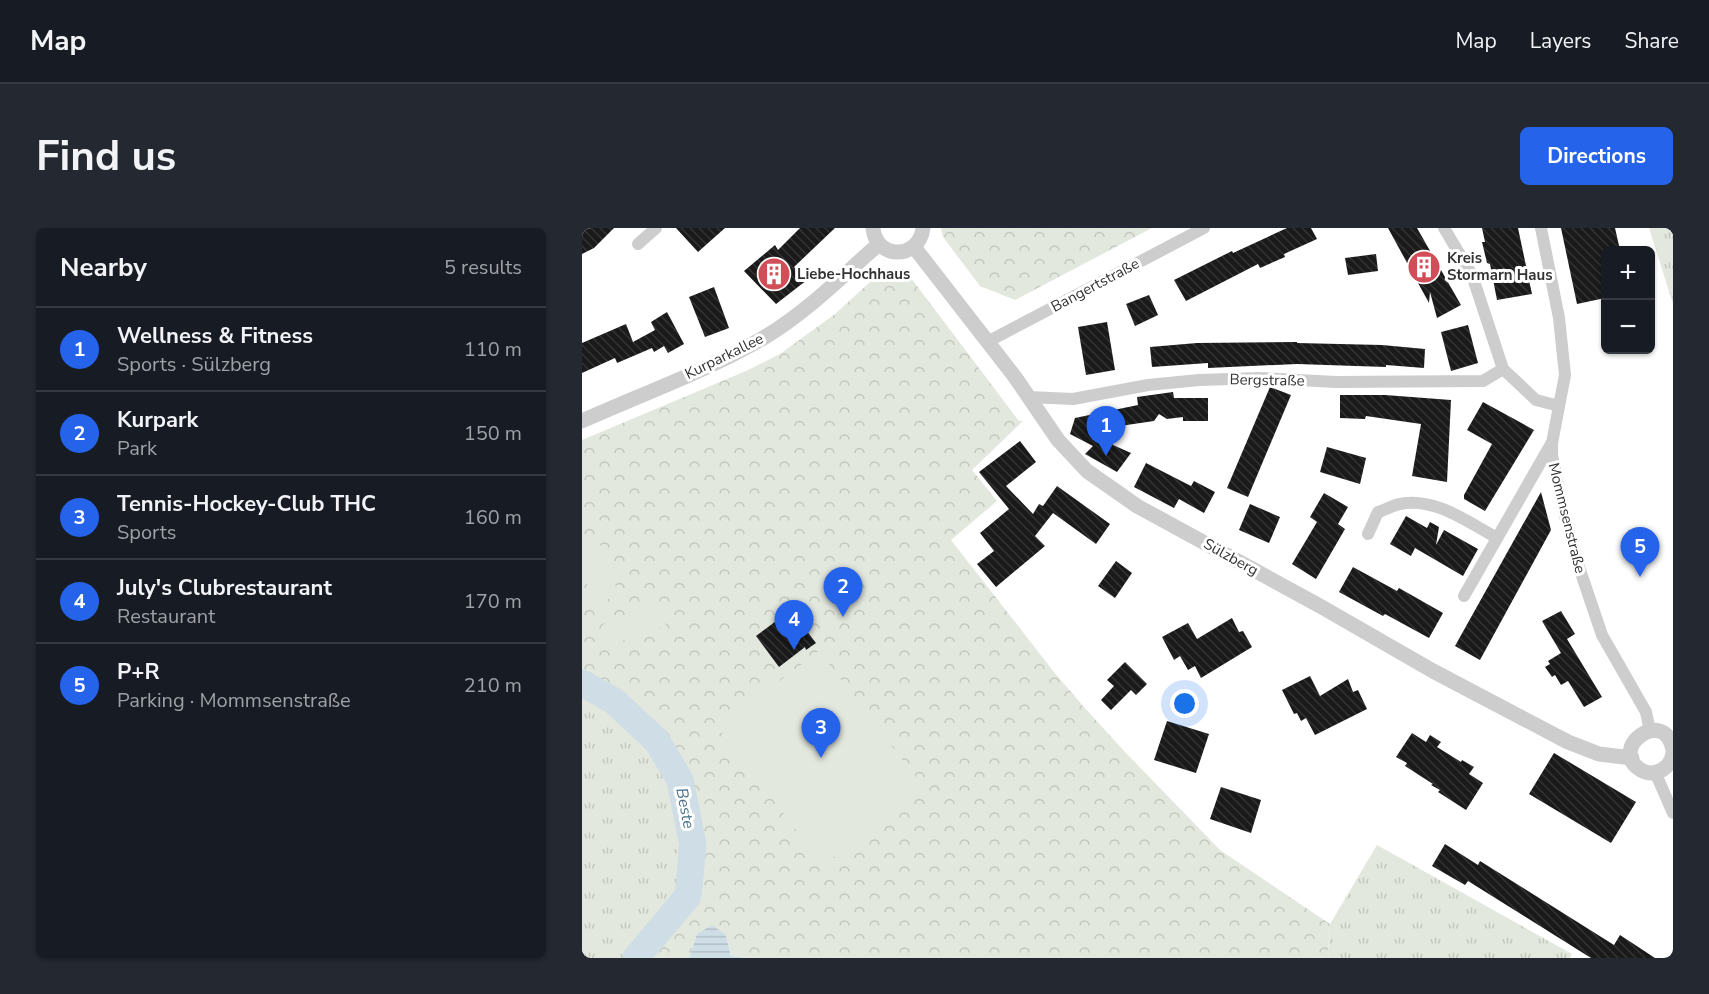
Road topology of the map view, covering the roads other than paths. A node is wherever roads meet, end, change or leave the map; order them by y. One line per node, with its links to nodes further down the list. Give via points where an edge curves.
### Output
1 (656, 228): 7 (street)
2 (873, 228): 8 (street)
3 (923, 228): 9 (street)
4 (1204, 228): 10 (street, Bangertstraße)
5 (1444, 228): 11 (street, via 1472,275)
6 (1541, 228): 13 (street, Mommsenstraße, via 1565,375)
7 (638, 244)
8 (879, 244): 9 (street, via 897,253); 14 (street, Kurparkallee, via 768,335)
9 (914, 247): 10 (street, Sülzberg)
10 (987, 342): 12 (street, Sülzberg)
11 (1503, 369): 12 (street, Bergstraße, via 1483,381 1250,378 1148,385 1073,399); 13 (street, via 1536,400)
12 (1028, 397): 21 (street, Sülzberg, via 1058,440 1087,471 1137,506 1569,742 1599,753)
13 (1559, 406): 15 (street, Mommsenstraße)
14 (582, 421)
15 (1552, 443): 17 (street); 19 (street, Mommsenstraße, via 1578,567 1602,635 1646,712)
16 (1368, 534): 17 (street, via 1378,512 1401,504 1433,505)
17 (1497, 538): 18 (street)
18 (1464, 596)
19 (1650, 730): 20 (street, via 1669,738); 21 (street, via 1635,740)
20 (1673, 751): 22 (street, via 1666,767)
21 (1632, 758): 22 (street, Sülzberg, via 1638,768)
22 (1655, 772): 23 (street)
23 (1673, 813)

